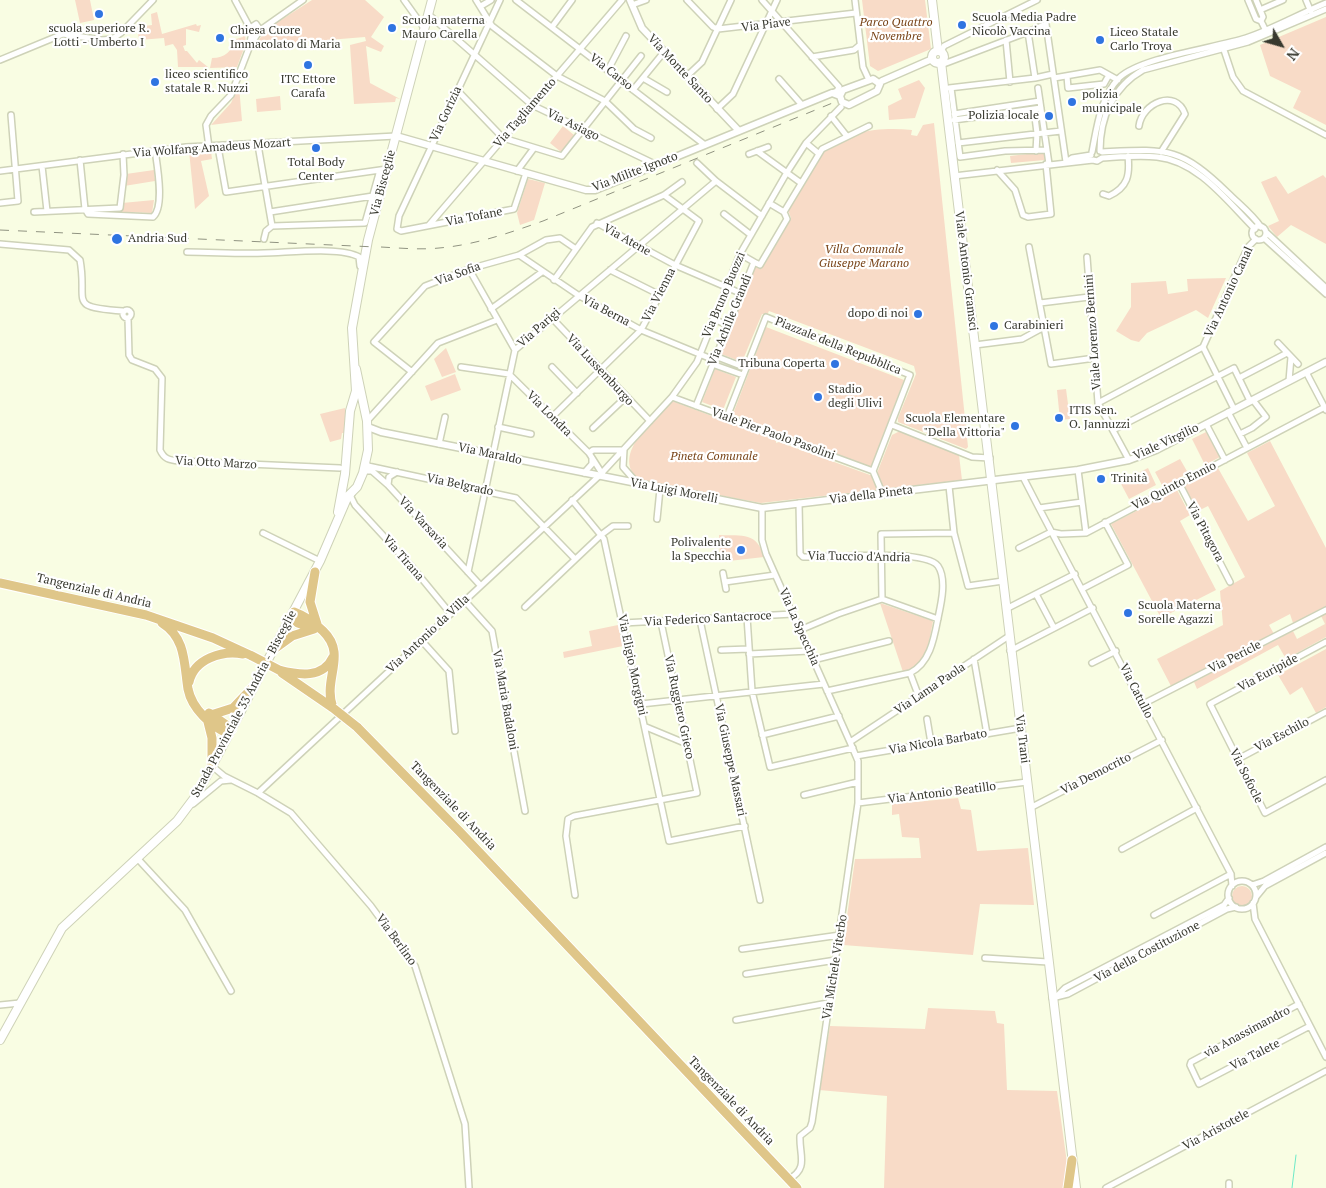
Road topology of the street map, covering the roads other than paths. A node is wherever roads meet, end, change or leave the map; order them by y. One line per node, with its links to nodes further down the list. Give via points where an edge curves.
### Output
1 (153, 0): 56 (street, via 112,39 64,34)
2 (235, 0): 28 (street)
3 (303, 0): 34 (street)
4 (404, 0): 41 (street)
5 (432, 0): 32 (main road, Via Bisceglie)
6 (476, 0): 26 (street)
7 (491, 0): 26 (street)
8 (500, 0): 35 (street, Via Gorizia)
9 (516, 0): 40 (street, Via Carso)
10 (572, 0): 40 (street)
11 (622, 0): 50 (street, Via Tagliamento)
12 (646, 0): 24 (street)
13 (688, 0): 42 (street, via 712,28)
14 (731, 0): 42 (street)
15 (762, 0): 29 (street)
16 (777, 0): 29 (street)
17 (855, 0): 33 (street)
18 (932, 0): 52 (main road, Viale Antonio Gramsci)
19 (1038, 0): 52 (street, via 944,46)
20 (1248, 0): 36 (street, via 1256,19)
21 (1256, 0): 30 (street)
22 (1306, 0): 31 (street)
23 (1280, 1): 30 (street)
24 (630, 2): 51 (street, Via Monte Santo, via 642,28)
25 (1326, 3): 31 (street)
26 (481, 6): 35 (street)
27 (1326, 9): 31 (street)
28 (241, 10): 38 (street); 43 (street)
29 (772, 10): 37 (street); 39 (street)
30 (1260, 10): 36 (street, via 1264,17)
31 (1311, 12): 45 (street)
32 (428, 14): 41 (main road, Via Bisceglie); 53 (street, Via Asiago)
33 (856, 14): 37 (street, Via Piave); 48 (street)
34 (271, 20): 38 (street); 43 (street)
35 (490, 21): 53 (street, Via Gorizia); 60 (street, via 492,26)
36 (1261, 21): 45 (street)
37 (782, 22): 39 (street, Via Piave); 55 (street)
38 (256, 24): 43 (street)
39 (765, 25): 42 (street, Via Piave); 83 (street, via 733,94)
40 (552, 27): 50 (street, Via Carso)
41 (424, 28): 97 (main road, Via Bisceglie)
42 (718, 30): 61 (street, via 702,62)
43 (255, 31): 105 (street, via 231,95 208,120)
44 (1028, 32): 47 (street); 62 (street, via 1046,24); 65 (street)
45 (1267, 32): 49 (street)
46 (626, 36): 58 (street)
47 (1006, 40): 57 (street); 71 (street)
48 (860, 45): 55 (street, via 854,50); 68 (street, via 863,67)
49 (1223, 46): 69 (street, via 1142,65); 96 (street, via 1233,77 1243,91); 117 (street, via 1143,70 1124,82 1106,112)
50 (580, 49): 58 (street, Via Carso); 60 (street, Via Tagliamento)
51 (664, 52): 61 (street, Via Monte Santo); 64 (street)
52 (939, 52): 57 (main road, Viale Antonio Gramsci, via 944,58)
53 (474, 54): 74 (street, Via Gorizia); 80 (street, Via Asiago)
54 (641, 56): 67 (street)
55 (812, 57): 77 (street)
56 (0, 60)
57 (935, 61): 70 (street); 73 (main road, Viale Antonio Gramsci)
58 (608, 70): 67 (street, Via Carso)
59 (1109, 75): 63 (street, via 1100,70); 63 (street, via 1104,84 1068,88); 69 (street)
60 (557, 76): 79 (street); 80 (street, Via Tagliamento)
61 (687, 76): 83 (street, Via Monte Santo)
62 (1053, 76): 63 (street); 65 (street); 91 (street)
63 (1067, 76)
64 (643, 78): 75 (street); 76 (street)
65 (1035, 78): 71 (street)
66 (778, 79): 81 (street)
67 (622, 80): 75 (street, Via Carso); 79 (street)
68 (869, 80): 70 (street); 77 (street)
69 (1118, 80): 118 (street, via 1102,109)
70 (880, 82): 77 (street, Via Bruno Buozzi, via 878,91 849,104)
71 (1010, 82): 73 (street)
72 (1038, 88): 78 (street)
73 (947, 89): 87 (main road, Viale Antonio Gramsci)
74 (458, 90): 98 (street); 104 (street, Via Gorizia)
75 (634, 90): 103 (street, Via Carso)
76 (667, 92)
77 (842, 97): 81 (street, Via Milite Ignoto, via 832,93); 86 (street, Via Bruno Buozzi)
78 (1040, 101): 82 (street); 87 (street)
79 (605, 102): 90 (street); 99 (street, via 634,129)
80 (532, 105): 90 (street, Via Asiago); 98 (street, Via Tagliamento)
81 (802, 106): 92 (street, Via Milite Ignoto)
82 (1041, 108): 84 (street); 93 (street)
83 (717, 109): 92 (street, Via Monte Santo)
84 (1034, 109): 87 (street); 94 (street)
85 (11, 116): 128 (street)
86 (831, 116): 95 (street); 100 (street, Via Bruno Buozzi)
87 (952, 117): 101 (street, Viale Antonio Gramsci); 135 (main road, Viale Antonio Gramsci)
88 (869, 126): 95 (street, Via Achille Grandi)
89 (1139, 126): 113 (street, via 1144,112 1156,102 1171,101 1183,109 1185,114)
90 (582, 130): 108 (street, via 562,156); 126 (street, Via Asiago)
91 (1061, 130): 93 (street); 123 (street)
92 (739, 131): 103 (street, Via Milite Ignoto)
93 (1044, 132): 94 (street); 110 (street)
94 (1037, 133): 101 (street); 112 (street)
95 (846, 135): 116 (street, Via Achille Grandi)
96 (1326, 135)
97 (396, 136): 102 (street, Via Wolfang Amadeus Mozart); 104 (street, Via Milite Ignoto); 129 (main road, Via Bisceglie)
98 (504, 138): 108 (street); 122 (street, Via Tagliamento)
99 (651, 138)
100 (806, 143): 116 (street); 134 (street, Via Bruno Buozzi)
101 (958, 143): 112 (street, Viale Antonio Gramsci, via 960,158)
102 (258, 145): 106 (street, Via Wolfang Amadeus Mozart); 139 (street)
103 (705, 145): 126 (street, Via Milite Ignoto)
104 (432, 146): 122 (street, Via Milite Ignoto); 157 (street, Via Gorizia, via 399,216)
105 (208, 147): 106 (street, Via Wolfang Amadeus Mozart); 109 (street, Via Wolfang Amadeus Mozart)
106 (218, 147): 139 (street, via 226,192)
107 (768, 147): 111 (street)
108 (534, 148): 130 (street)
109 (155, 150): 114 (street, Via Wolfang Amadeus Mozart); 147 (street, via 159,175 156,215 92,215)
110 (1047, 150): 112 (street); 125 (street)
111 (757, 151): 115 (street); 134 (street)
112 (1036, 151)
113 (1161, 151): 117 (street); 120 (street); 156 (street, via 1195,164 1209,175)
114 (123, 154): 121 (street, Via Wolfang Amadeus Mozart); 147 (street, via 120,208)
115 (749, 154)
116 (818, 154): 138 (street, Via Achille Grandi)
117 (1102, 154): 118 (street); 118 (street, via 1099,161); 119 (street)
118 (1092, 156): 123 (street)
119 (1128, 156): 120 (street); 140 (street, via 1130,175 1116,192 1110,196)
120 (1159, 157): 156 (street, via 1191,168)
121 (80, 160): 127 (street, Via Wolfang Amadeus Mozart); 147 (street)
122 (484, 161): 130 (street, Via Milite Ignoto); 155 (street, Via Tagliamento)
123 (1066, 162): 125 (street)
124 (697, 163): 136 (street)
125 (1048, 164): 131 (street); 131 (street, via 1051,214 1028,217 1023,215 1014,190)
126 (657, 165): 133 (street, Via Milite Ignoto, via 595,190)
127 (42, 166): 128 (street, Via Wolfang Amadeus Mozart); 146 (street)
128 (16, 169): 132 (street, Via Wolfang Amadeus Mozart); 143 (street, via 18,201)
129 (384, 170): 139 (street); 142 (main road, Via Bisceglie)
130 (517, 170): 133 (street, Via Milite Ignoto)
131 (997, 170): 135 (street)
132 (0, 171)
133 (526, 173): 155 (street, Via Tofane, via 514,209)
134 (786, 174): 138 (street); 144 (street, Via Bruno Buozzi)
135 (954, 176): 193 (main road, Viale Antonio Gramsci)
136 (716, 181): 145 (street, Via Parigi); 152 (street)
137 (682, 182): 141 (street)
138 (801, 183): 150 (street, Via Achille Grandi)
139 (266, 186): 149 (street)
140 (1103, 194)
141 (664, 195): 145 (street); 153 (street)
142 (376, 196): 149 (street); 154 (street, via 365,223); 174 (main road, Via Bisceglie)
143 (0, 203)
144 (769, 203): 150 (street); 152 (street, Via Bruno Buozzi)
145 (683, 209): 163 (street, Via Parigi); 171 (street, Via Vienna, via 699,221)
146 (47, 211): 147 (street); 148 (street)
147 (86, 211)
148 (34, 212)
149 (270, 212): 154 (street)
150 (784, 212): 170 (street, Via Achille Grandi, via 787,219 760,265)
151 (724, 214): 158 (street)
152 (762, 216): 158 (street, Via Bruno Buozzi)
153 (597, 223): 163 (street, Via Atene); 165 (street)
154 (272, 226): 160 (street)
155 (428, 226): 157 (street, Via Tofane)
156 (1258, 228): 159 (street); 161 (street, via 1253,234)
157 (397, 229)
158 (751, 235): 167 (street, Via Bruno Buozzi)
159 (1265, 235): 161 (street); 178 (street); 180 (street)
160 (264, 239)
161 (1256, 239): 194 (street, Via Antonio Canal, via 1248,247)
162 (0, 244): 249 (street, Via Otto Marzo, via 69,250 80,260 80,291 84,301 93,309 131,312 128,318 129,355 132,360 156,368 162,378 160,450 169,460)
163 (638, 247): 171 (street, Via Atene); 173 (street, Via Parigi)
164 (1029, 247): 184 (street)
165 (576, 249): 168 (street, Via Sofia, via 560,238 546,240); 176 (street)
166 (187, 252): 174 (street, via 342,253 359,257)
167 (740, 254): 170 (street, Via Achille Grandi); 177 (street, Via Bruno Buozzi)
168 (518, 255): 172 (street, Via Sofia); 175 (street, Via Berna)
169 (1087, 257): 183 (street, Viale Lorenzo Bernini)
170 (754, 262): 179 (street, Via Achille Grandi)
171 (675, 265): 177 (street, Via Atene); 181 (street, Via Vienna)
172 (469, 269): 185 (street); 207 (street, Via Sofia, via 425,286 374,342)
173 (610, 270): 181 (street); 182 (street, Via Parigi)
174 (363, 272): 205 (main road, Via Bisceglie, via 352,328)
175 (542, 272): 176 (street, Via Berna); 185 (street)
176 (554, 280): 182 (street, Via Berna)
177 (726, 287): 179 (street, Via Atene); 187 (street, Via Bruno Buozzi)
178 (1326, 288)
179 (740, 293): 189 (street, Via Achille Grandi)
180 (1326, 294)
181 (660, 295): 191 (street, Via Vienna)
182 (578, 296): 186 (street, Via Parigi); 191 (street, Via Berna)
183 (1090, 297): 184 (street); 198 (street, Viale Lorenzo Bernini)
184 (1040, 303): 190 (street)
185 (491, 309): 188 (street)
186 (551, 318): 195 (street, Via Parigi); 206 (street, Via Lussemburgo)
187 (713, 319): 189 (street); 196 (street, Via Bruno Buozzi)
188 (497, 320): 195 (street); 207 (street, via 438,343)
189 (728, 325): 199 (street, Via Achille Grandi)
190 (1044, 327): 193 (street, via 1022,339); 198 (street, via 1051,364)
191 (642, 330): 196 (street, Via Berna); 206 (street, Via Vienna)
192 (1278, 343): 197 (street)
193 (976, 345): 244 (main road, Viale Antonio Gramsci)
194 (1203, 347): 211 (street); 218 (street, Via Antonio Canal)
195 (514, 350): 209 (street, Via Parigi)
196 (700, 354): 199 (street, Via Berna); 216 (street, Via Bruno Buozzi)
197 (1289, 355): 201 (street); 212 (street); 213 (street)
198 (1094, 358): 218 (street, Viale Lorenzo Bernini)
199 (714, 360): 204 (street); 210 (street); 219 (street, Via Achille Grandi)
200 (1326, 362): 208 (street, Viale Virgilio)
201 (1298, 364)
202 (552, 367): 214 (street)
203 (462, 368): 209 (street)
204 (746, 368): 210 (street); 231 (street, Piazzale della Repubblica, via 766,317 910,375)
205 (356, 369): 220 (main road, Via Bisceglie); 222 (main road, Via Bisceglie)
206 (601, 370): 214 (street, Via Vienna); 215 (street, Via Lussemburgo)
207 (412, 372): 224 (street)
208 (1306, 372): 213 (street, Viale Virgilio); 221 (street)
209 (509, 374): 226 (street, Via Londra); 232 (street, Via Parigi)
210 (743, 376): 227 (street)
211 (1218, 376): 212 (street, via 1234,368); 223 (street); 234 (street)
212 (1239, 378): 217 (street)
213 (1289, 381): 217 (street, Viale Virgilio)
214 (577, 393): 226 (street, Via Vienna)
215 (626, 396): 228 (street, Via Lussemburgo); 233 (street)
216 (672, 397): 219 (street, Viale Pier Paolo Pasolini); 228 (street, Via Bruno Buozzi)
217 (1252, 400): 223 (street, Viale Virgilio); 237 (street, via 1266,416)
218 (1098, 402): 234 (street, Viale Lorenzo Bernini)
219 (696, 406): 227 (street, Viale Pier Paolo Pasolini)
220 (351, 408): 222 (main road, via 358,402); 249 (main road, Via Bisceglie)
221 (1325, 409): 240 (street, Via Quinto Ennio)
222 (366, 410): 224 (street); 229 (main road, Via Bisceglie)
223 (1231, 410): 230 (street, Viale Virgilio); 237 (street)
224 (376, 412): 229 (street)
225 (445, 417): 239 (street)
226 (552, 417): 243 (street, Via Londra)
227 (727, 417): 251 (street, Viale Pier Paolo Pasolini)
228 (650, 422): 241 (street, Via Bruno Buozzi)
229 (368, 424): 235 (street, Via Maraldo); 238 (main road, Via Bisceglie)
230 (1206, 424): 245 (street, Viale Virgilio); 246 (street)
231 (892, 425): 244 (street, via 972,456); 251 (street)
232 (498, 426): 236 (street); 242 (street, Via Parigi)
233 (593, 428)
234 (1113, 430): 245 (street, Viale Lorenzo Bernini)
235 (381, 432): 238 (street, via 372,434); 239 (street, Via Maraldo)
236 (531, 434)
237 (1240, 434): 240 (street)
238 (368, 439): 247 (main road, Via Bisceglie)
239 (439, 444): 242 (street, Via Maraldo)
240 (1247, 448): 246 (street, Via Quinto Ennio)
241 (624, 450): 243 (street, via 593,450); 254 (street, Via Bruno Buozzi); 258 (street, via 624,468)
242 (492, 454): 252 (street, Via Maraldo); 263 (street, Via Parigi)
243 (590, 455): 252 (street, via 592,464); 254 (street)
244 (990, 458): 256 (main road, Viale Antonio Gramsci)
245 (1129, 460): 248 (street, Viale Virgilio)
246 (1225, 460): 257 (street, Via Quinto Ennio)
247 (366, 463): 250 (street, Via Belgrado); 253 (main road, Via Bisceglie)
248 (1078, 470): 255 (street, Viale Virgilio); 266 (street)
249 (344, 471): 253 (main road, via 350,488); 275 (main road, Via Bisceglie)
250 (397, 472): 259 (street, via 389,476); 263 (street, Via Belgrado)
251 (873, 472): 264 (street)
252 (584, 473): 254 (street, Via Maraldo)
253 (362, 476): 259 (street, Via Varsavia, via 370,470); 262 (main road, Via Bisceglie)
254 (599, 476): 258 (street, Via Luigi Morelli); 265 (street, Via Antonio da Villa)
255 (1023, 477): 256 (street, Viale Virgilio); 271 (street, Via Catullo)
256 (993, 480): 260 (street, Via della Pineta); 293 (main road, Via Trani)
257 (1179, 483): 274 (street, Via Quinto Ennio); 294 (street, Via Pitagora)
258 (637, 484): 261 (street, Via Luigi Morelli)
259 (388, 486): 288 (street, Via Varsavia)
260 (949, 486): 264 (street, Via della Pineta); 280 (street)
261 (660, 489): 269 (street, Via Luigi Morelli); 273 (street)
262 (353, 491): 268 (street, via 351,497); 272 (main road, Via Bisceglie)
263 (485, 491): 276 (street, Via Belgrado, via 516,498); 288 (street, Via Parigi)
264 (882, 495): 267 (street, Via della Pineta)
265 (572, 500): 276 (street, Via Antonio da Villa); 282 (street, Via Eligio Morgigni)
266 (1082, 502): 271 (street); 281 (street)
267 (799, 503): 270 (street, Via della Pineta); 284 (street, Via Tuccio d'Andria, via 802,556)
268 (355, 505): 272 (street, via 346,506); 306 (street, Via Tirana)
269 (748, 505): 270 (street, Via della Pineta)
270 (762, 508): 291 (street, Via La Specchia, via 762,540)
271 (1039, 508): 278 (street, Via Catullo)
272 (341, 515): 275 (main road, Via Bisceglie)
273 (657, 519)
274 (1105, 522): 281 (street, Via Quinto Ennio); 298 (street, via 1128,565)
275 (336, 524): 286 (main road, Via Bisceglie)
276 (544, 526): 285 (street, Via Belgrado); 296 (street, Via Antonio da Villa)
277 (628, 526): 282 (street, via 613,526)
278 (1051, 532): 281 (street, Via Quinto Ennio); 283 (street, Via Quinto Ennio); 290 (street, Via Catullo)
279 (263, 533): 286 (street)
280 (954, 533): 284 (street, via 881,534); 293 (street, via 968,586)
281 (1086, 533)
282 (601, 535): 285 (street); 314 (street, Via Eligio Morgigni)
283 (1019, 548)
284 (881, 555): 300 (street); 311 (street, Via Tuccio d'Andria, via 927,558 939,567 942,590)
285 (575, 559): 302 (street)
286 (320, 561): 287 (main road, Via Bisceglie)
287 (315, 572): 307 (main road, Strada Provinciale 33 Andria - Bisceglie); 315 (main road, via 310,602)
288 (468, 572): 296 (street, Via Varsavia)
289 (723, 572): 292 (street)
290 (1074, 574): 298 (street, Via Catullo); 299 (street)
291 (776, 575): 292 (street); 308 (street, Via La Specchia)
292 (725, 582): 297 (street)
293 (1003, 582): 304 (main road, Via Trani)
294 (1230, 582)
295 (0, 583): 309 (main road, Tangenziale di Andria)
296 (480, 585): 301 (street, Via Antonio da Villa)
297 (726, 589)
298 (1082, 589): 303 (street, Via Catullo)
299 (1036, 594): 304 (street); 316 (street)
300 (882, 599): 311 (street); 317 (street)
301 (464, 600): 306 (street, Via Antonio da Villa); 375 (street, Via Maria Badaloni, via 492,630)
302 (525, 607)
303 (1093, 608): 316 (street); 326 (street, Via Catullo)
304 (1006, 610): 318 (main road, Via Trani)
305 (1326, 610): 344 (street, Via Pericle)
306 (450, 612): 319 (street, Via Antonio da Villa)
307 (292, 614): 315 (main road, via 298,623); 322 (main road, Strada Provinciale 33 Andria - Bisceglie)
308 (793, 614): 310 (street, Via Federico Santacroce); 317 (street, Via La Specchia)
309 (146, 615): 329 (main road, Tangenziale di Andria, via 205,634); 335 (main road, via 175,633 183,651)
310 (747, 617): 312 (street, Via Federico Santacroce); 327 (street)
311 (938, 619): 334 (street, Via Tuccio d'Andria, via 927,657)
312 (700, 620): 313 (street, Via Federico Santacroce); 340 (street, Via Giuseppe Massari)
313 (661, 622): 314 (street, Via Federico Santacroce); 342 (street, Via Ruggiero Grieco)
314 (623, 623): 343 (street, Via Eligio Morgigni)
315 (318, 628): 322 (main road, via 292,636); 328 (main road, via 332,640)
316 (1054, 628): 325 (street)
317 (800, 630): 324 (street, Via La Specchia)
318 (1009, 636): 325 (main road, Via Trani); 330 (street, Via Lama Paola)
319 (421, 640): 354 (street, via 449,671); 368 (street, Via Antonio da Villa)
320 (889, 641): 331 (street)
321 (1326, 642): 345 (street, Via Euripide)
322 (274, 649): 337 (main road, Strada Provinciale 33 Andria - Bisceglie)
323 (721, 650): 327 (street)
324 (809, 651): 327 (street); 331 (street, Via La Specchia)
325 (1010, 651): 352 (main road, Via Trani)
326 (1116, 651): 332 (street); 344 (street, Via Catullo)
327 (749, 652): 338 (street)
328 (335, 653): 333 (main road, via 326,668 313,674); 346 (main road, via 329,692)
329 (252, 656): 333 (main road, Tangenziale di Andria, bridge); 335 (main road, via 228,653 211,658 193,671)
330 (974, 659): 341 (street, Via Lama Paola); 355 (street)
331 (813, 660): 336 (street, Via La Specchia)
332 (1092, 663)
333 (279, 670): 346 (main road, Tangenziale di Andria)
334 (910, 673): 339 (street); 341 (street)
335 (188, 684): 349 (main road, via 191,697)
336 (824, 684): 338 (street); 339 (street, Via La Specchia)
337 (253, 687): 349 (main road, via 234,708); 353 (main road, Strada Provinciale 33 Andria - Bisceglie)
338 (752, 691): 340 (street); 356 (street)
339 (827, 692): 348 (street, Via La Specchia)
340 (716, 696): 342 (street); 376 (street, Via Giuseppe Massari)
341 (918, 697): 360 (street, Via Lama Paola)
342 (678, 700): 343 (street); 359 (street, Via Ruggiero Grieco)
343 (641, 704): 351 (street, Via Eligio Morgigni)
344 (1143, 704): 357 (street, Via Catullo)
345 (1210, 704): 362 (street, Via Sofocle)
346 (333, 708): 413 (main road, Tangenziale di Andria, bridge, via 358,727 453,824)
347 (1326, 712): 362 (street, Via Eschilo)
348 (839, 716): 356 (street); 360 (street, Via La Specchia)
349 (210, 718): 353 (main road); 363 (main road)
350 (927, 720): 358 (street)
351 (646, 727): 359 (street); 370 (street, Via Eligio Morgigni)
352 (1021, 728): 355 (street, Via Nicola Barbato); 367 (main road, Via Trani)
353 (230, 732): 363 (main road, Strada Provinciale 33 Andria - Bisceglie)
354 (455, 732)
355 (987, 734): 358 (street, Via Nicola Barbato)
356 (762, 735): 360 (street, via 770,767)
357 (1162, 740): 373 (street, Via Democrito); 374 (street, Via Catullo)
358 (931, 743): 361 (street, Via Nicola Barbato)
359 (687, 744): 370 (street, Via Ruggiero Grieco, via 697,793)
360 (852, 745): 361 (street, Via Michele Viterbo)
361 (856, 756): 366 (street, Via Michele Viterbo)
362 (1238, 759): 365 (street, Via Sofocle, via 1265,813)
363 (212, 766): 364 (street, Via Berlino); 372 (main road, Strada Provinciale 33 Andria - Bisceglie)
364 (233, 780): 368 (street, Via Berlino); 372 (street, via 221,781)
365 (1326, 780)
366 (858, 782): 369 (street); 371 (street, Via Michele Viterbo)
367 (1027, 782): 371 (street, Via Antonio Beatillo); 373 (main road, Via Trani)
368 (258, 793): 415 (street, Via Berlino, via 290,813 371,906 415,966 465,1124)
369 (804, 795)
370 (661, 800): 376 (street, Via Eligio Morgigni, via 669,840); 385 (street, via 574,816 568,820 566,836)
371 (858, 803): 394 (street, Via Michele Viterbo)
372 (188, 807): 380 (main road, Strada Provinciale 33 Andria - Bisceglie)
373 (1030, 808): 398 (main road, Via Trani)
374 (1197, 808): 378 (street); 381 (street, Via Catullo)
375 (525, 811)
376 (744, 826): 388 (street, Via Giuseppe Massari)
377 (1326, 847): 383 (street)
378 (1122, 848)
379 (1326, 853): 387 (street, via 1265,886)
380 (137, 858): 400 (street, via 185,910); 402 (main road, Strada Provinciale 33 Andria - Bisceglie, via 62,928)
381 (1232, 875): 382 (street); 384 (street, Via Catullo); 392 (street)
382 (1242, 881): 383 (street); 384 (street)
383 (1252, 885): 387 (street)
384 (1232, 886): 386 (street)
385 (575, 895)
386 (1229, 898): 390 (street); 401 (street, Via della Costituzione, via 1224,904 1065,988)
387 (1256, 898): 389 (street)
388 (760, 900)
389 (1253, 904): 391 (street); 393 (street)
390 (1236, 907): 391 (street); 401 (street, Via della Costituzione, via 1068,994)
391 (1242, 909): 393 (street)
392 (1154, 915)
393 (1255, 919): 404 (street)
394 (840, 934): 395 (street); 397 (street, Via Michele Viterbo)
395 (742, 949)
396 (985, 958): 398 (street)
397 (836, 960): 399 (street); 403 (street, Via Michele Viterbo)
398 (1048, 962): 401 (main road, Via Trani)
399 (746, 974)
400 (231, 991)
401 (1055, 997): 412 (main road, Via Trani)
402 (20, 1003): 405 (street); 408 (main road, Strada Provinciale 33 Andria - Bisceglie)
403 (828, 1003): 406 (street); 413 (street, Via Michele Viterbo, via 812,1122 800,1136 802,1168)
404 (1299, 1004): 407 (street); 411 (street, via Anassimandro, via 1189,1063)
405 (0, 1005)
406 (736, 1020)
407 (1310, 1026): 409 (street); 411 (street, Via Talete)
408 (0, 1040)
409 (1326, 1057)
410 (1326, 1071): 414 (street, Via Aristotele)
411 (1199, 1084)
412 (1072, 1160): 417 (main road); 418 (main road, Via Trani)
413 (788, 1179): 416 (main road, Tangenziale di Andria)
414 (1109, 1187)
415 (469, 1188)
416 (797, 1188)
417 (1068, 1188)
418 (1076, 1188)

